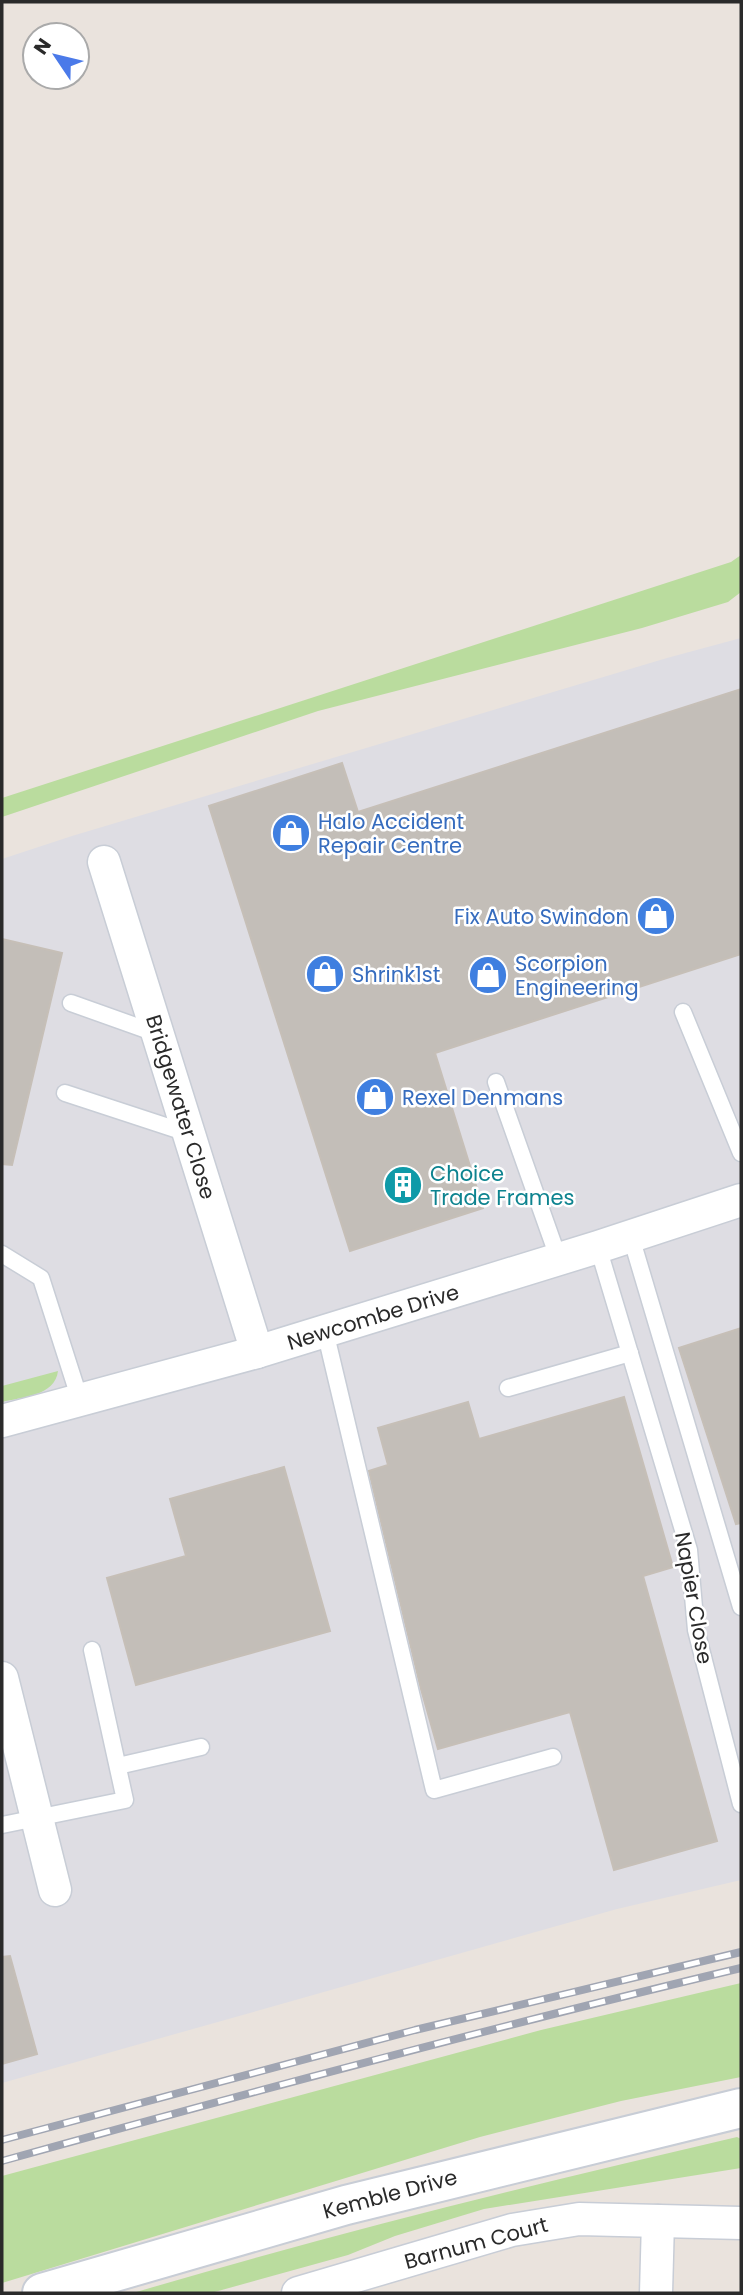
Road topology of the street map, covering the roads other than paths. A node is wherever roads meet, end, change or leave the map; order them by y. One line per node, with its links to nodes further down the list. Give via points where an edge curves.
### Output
1 (104, 862): 4 (street, Bridgewater Close)
2 (71, 1003): 4 (lane)
3 (682, 1012): 8 (lane)
4 (158, 1034): 7 (street, Bridgewater Close)
5 (496, 1082): 13 (lane)
6 (65, 1093): 7 (lane)
7 (190, 1134): 15 (street, Bridgewater Close)
8 (741, 1153)
9 (741, 1200): 10 (street, Newcombe Drive)
10 (631, 1237): 11 (street, Newcombe Drive); 20 (lane)
11 (598, 1248): 13 (street, Newcombe Drive); 16 (lane, Napier Close)
12 (2, 1254): 18 (lane, via 41,1278)
13 (559, 1260): 14 (street, Newcombe Drive)
14 (325, 1331): 15 (street, Newcombe Drive); 24 (lane, via 433,1790)
15 (257, 1352): 18 (street, Newcombe Drive)
16 (630, 1353): 17 (lane); 26 (lane, Napier Close, via 689,1550 696,1630)
17 (508, 1388)
18 (80, 1399): 19 (street, Newcombe Drive)
19 (2, 1421)
20 (741, 1607)
21 (92, 1650): 25 (lane)
22 (2, 1678): 27 (street)
23 (201, 1747): 25 (lane)
24 (553, 1757)
25 (118, 1766): 27 (lane, via 125,1800)
26 (741, 1804)
27 (37, 1817): 28 (lane); 29 (street)
28 (2, 1825)
29 (55, 1890)
30 (741, 2108): 33 (main road, Kemble Drive, via 346,2205)
31 (658, 2221): 32 (street, Barnum Court); 34 (street, Barnum Court, via 579,2219 512,2230); 35 (street)
32 (741, 2223)
33 (42, 2293)
34 (298, 2293)
35 (656, 2293)

